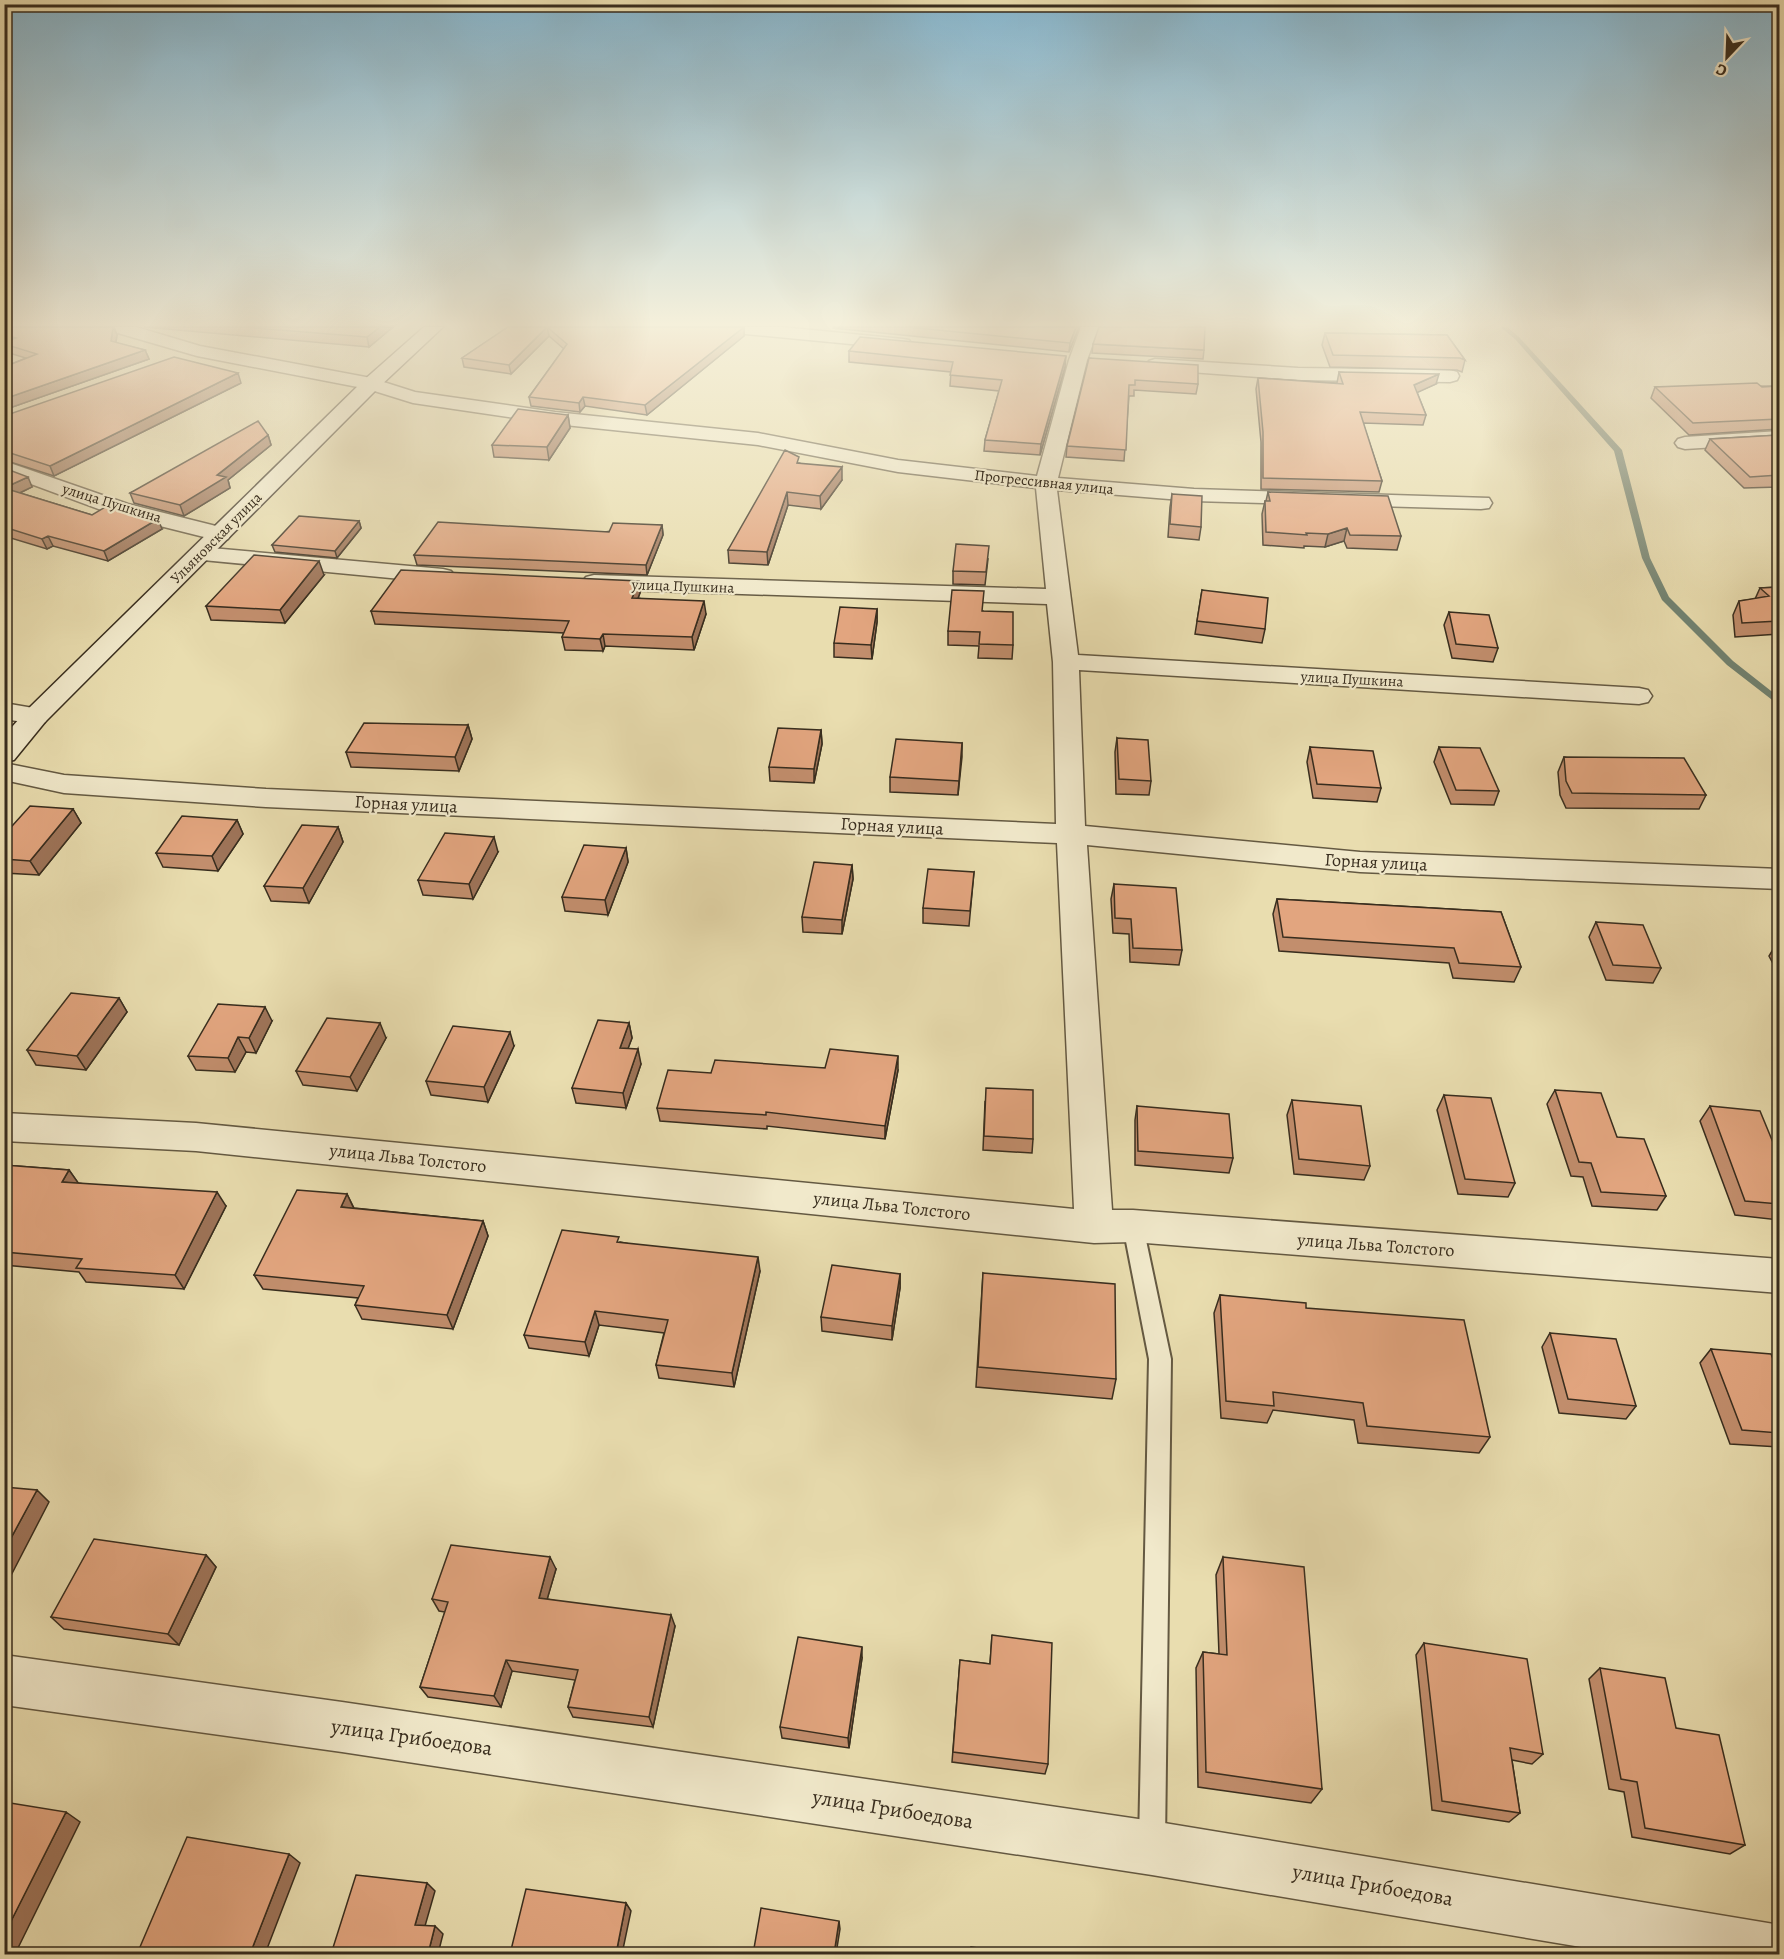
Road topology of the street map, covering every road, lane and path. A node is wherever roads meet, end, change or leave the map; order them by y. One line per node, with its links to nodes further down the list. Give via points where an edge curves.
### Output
1 (336, 418): 9 (street, Ульяновская улица)
2 (559, 418): 7 (street, Прогрессивная улица, via 758,439 898,466)
3 (1063, 418): 7 (street)
4 (1779, 437): 5 (street)
5 (1685, 443)
6 (4, 467): 9 (street, улица Пушкина, via 120,509)
7 (1046, 483): 8 (street, Прогрессивная улица, via 1194,495); 13 (street)
8 (1481, 503)
9 (220, 534): 10 (street, Ульяновская улица)
10 (200, 554): 11 (street); 17 (street, Ульяновская улица)
11 (461, 576)
12 (568, 581): 13 (street, улица Пушкина)
13 (1060, 597): 14 (street)
14 (1066, 663): 15 (street, улица Пушкина); 20 (street)
15 (1639, 696)
16 (4, 711): 17 (street)
17 (36, 716): 18 (street, Ульяновская улица)
18 (4, 754)
19 (4, 771): 20 (street, Горная улица, via 64,784 266,798)
20 (1071, 834): 21 (street, Горная улица, via 1360,862); 24 (street)
21 (1779, 879)
22 (4, 1127): 24 (street, улица Льва Толстого, via 196,1137)
23 (1133, 1226): 24 (street, улица Льва Толстого); 25 (street, улица Льва Толстого); 27 (lane, via 1160,1359)
24 (1094, 1227)
25 (1779, 1276)
26 (4, 1680): 27 (street, улица Грибоедова)
27 (1152, 1848): 28 (street, улица Грибоедова)
28 (1779, 1953)

